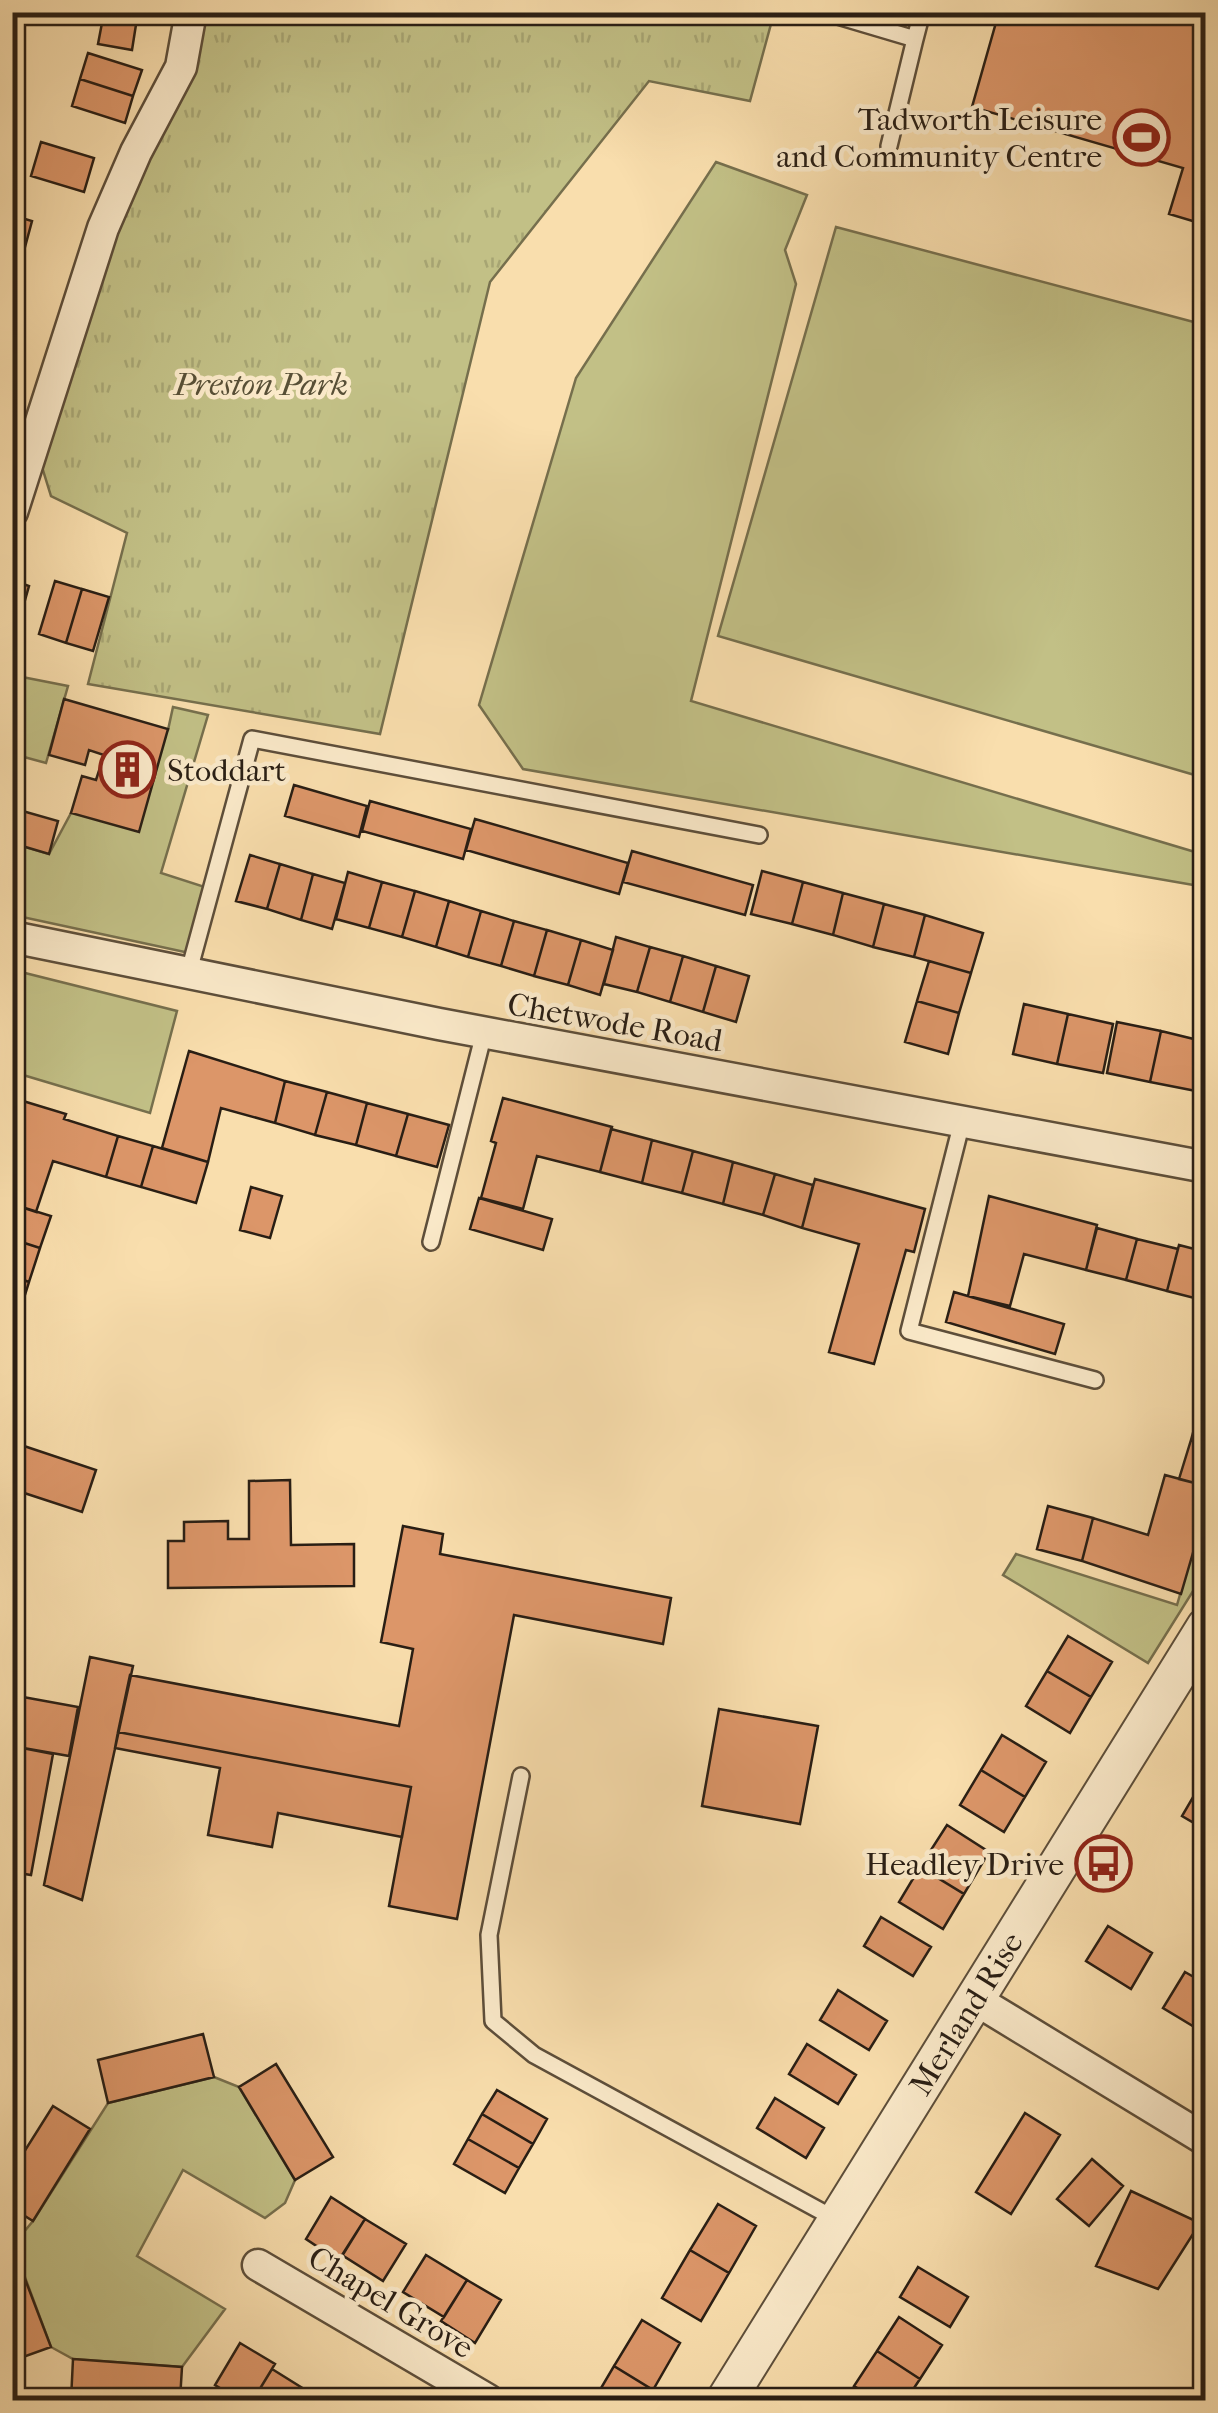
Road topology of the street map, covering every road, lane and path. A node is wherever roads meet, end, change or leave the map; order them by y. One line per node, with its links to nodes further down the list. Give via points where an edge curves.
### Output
1 (191, 12): 6 (street, via 181,66 103,228)
2 (824, 12): 4 (lane)
3 (922, 12): 4 (lane)
4 (915, 39): 5 (lane)
5 (889, 146)
6 (12, 512)
7 (758, 835): 9 (lane, via 252,740)
8 (12, 937): 9 (street, Chetwode Road)
9 (189, 971): 10 (street, Chetwode Road)
10 (484, 1033): 11 (street, Chetwode Road); 13 (lane)
11 (962, 1122): 12 (street, Chetwode Road); 14 (lane, via 908,1331)
12 (1206, 1166)
13 (430, 1242)
14 (1096, 1380)
15 (1206, 1627): 17 (street, Merland Rise)
16 (521, 1776): 19 (lane, via 489,1935 494,2021 534,2056)
17 (976, 2000): 18 (street); 19 (street, Merland Rise)
18 (1206, 2140)
19 (838, 2221): 22 (street, Merland Rise)
20 (258, 2264): 21 (street, Chapel Grove)
21 (488, 2400)
22 (726, 2400)

